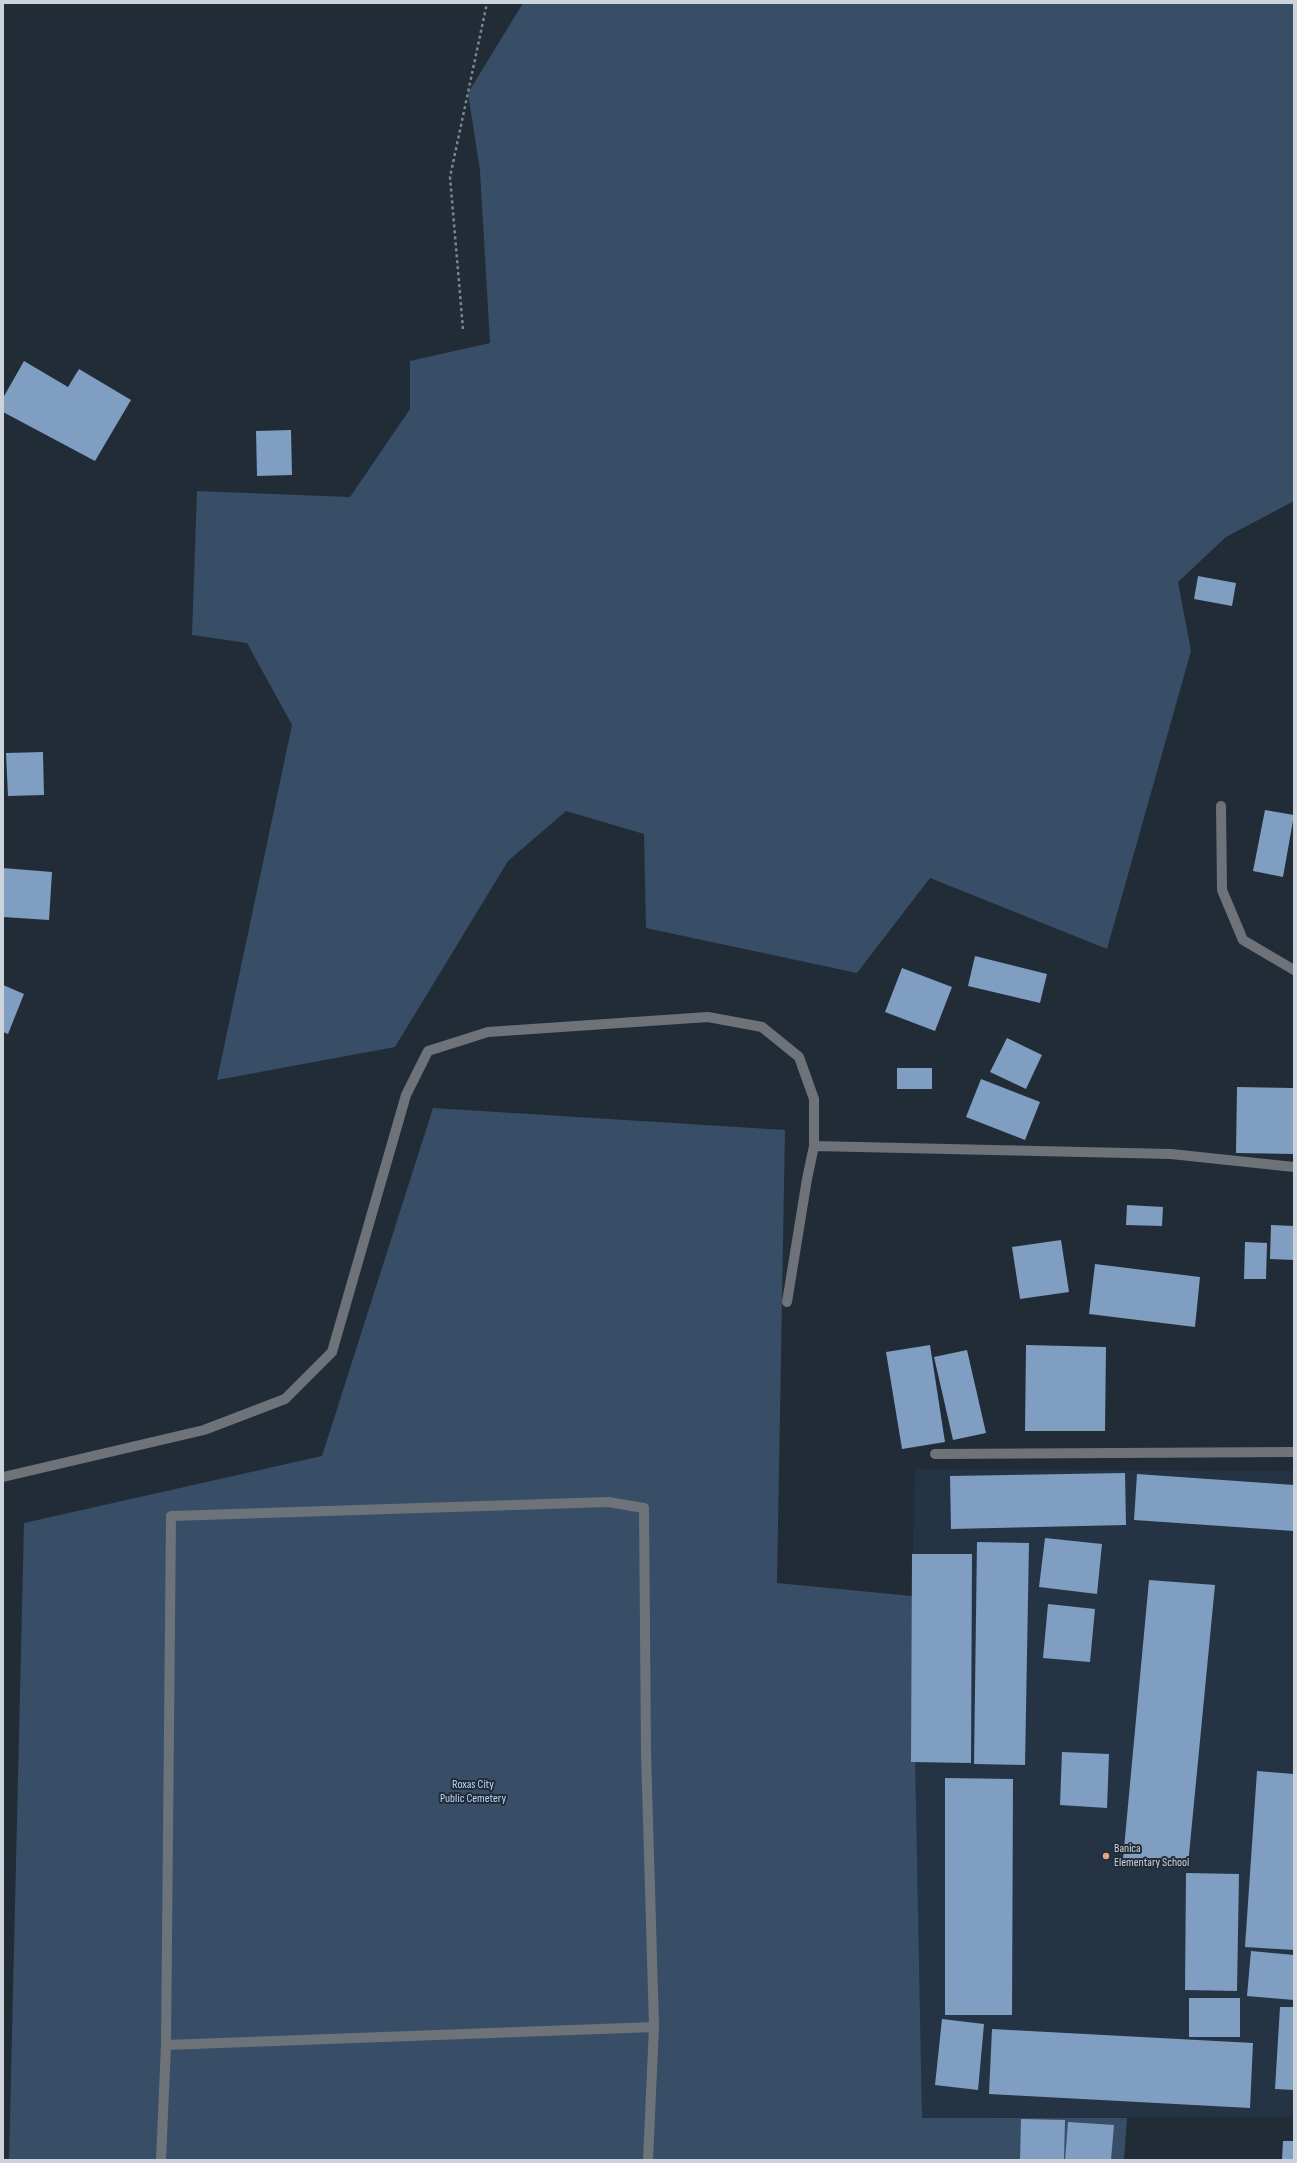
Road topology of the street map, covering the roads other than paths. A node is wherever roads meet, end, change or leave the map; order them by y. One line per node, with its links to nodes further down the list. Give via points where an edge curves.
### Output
1 (1222, 806): 2 (street, via 1222,890 1243,940)
2 (1294, 970)
3 (814, 1146): 4 (street, via 1171,1154); 5 (street); 8 (street, via 814,1099 799,1057 762,1027 708,1017 496,1031 428,1052 406,1095 332,1352 285,1399 204,1430)
4 (1294, 1167)
5 (788, 1302)
6 (1294, 1452): 7 (street)
7 (935, 1454)
8 (3, 1477)
9 (654, 2028): 10 (street); 10 (street, via 646,1752 644,1508 608,1502 178,1515 170,1516); 12 (street)
10 (166, 2045): 11 (street)
11 (161, 2160)
12 (648, 2160)

